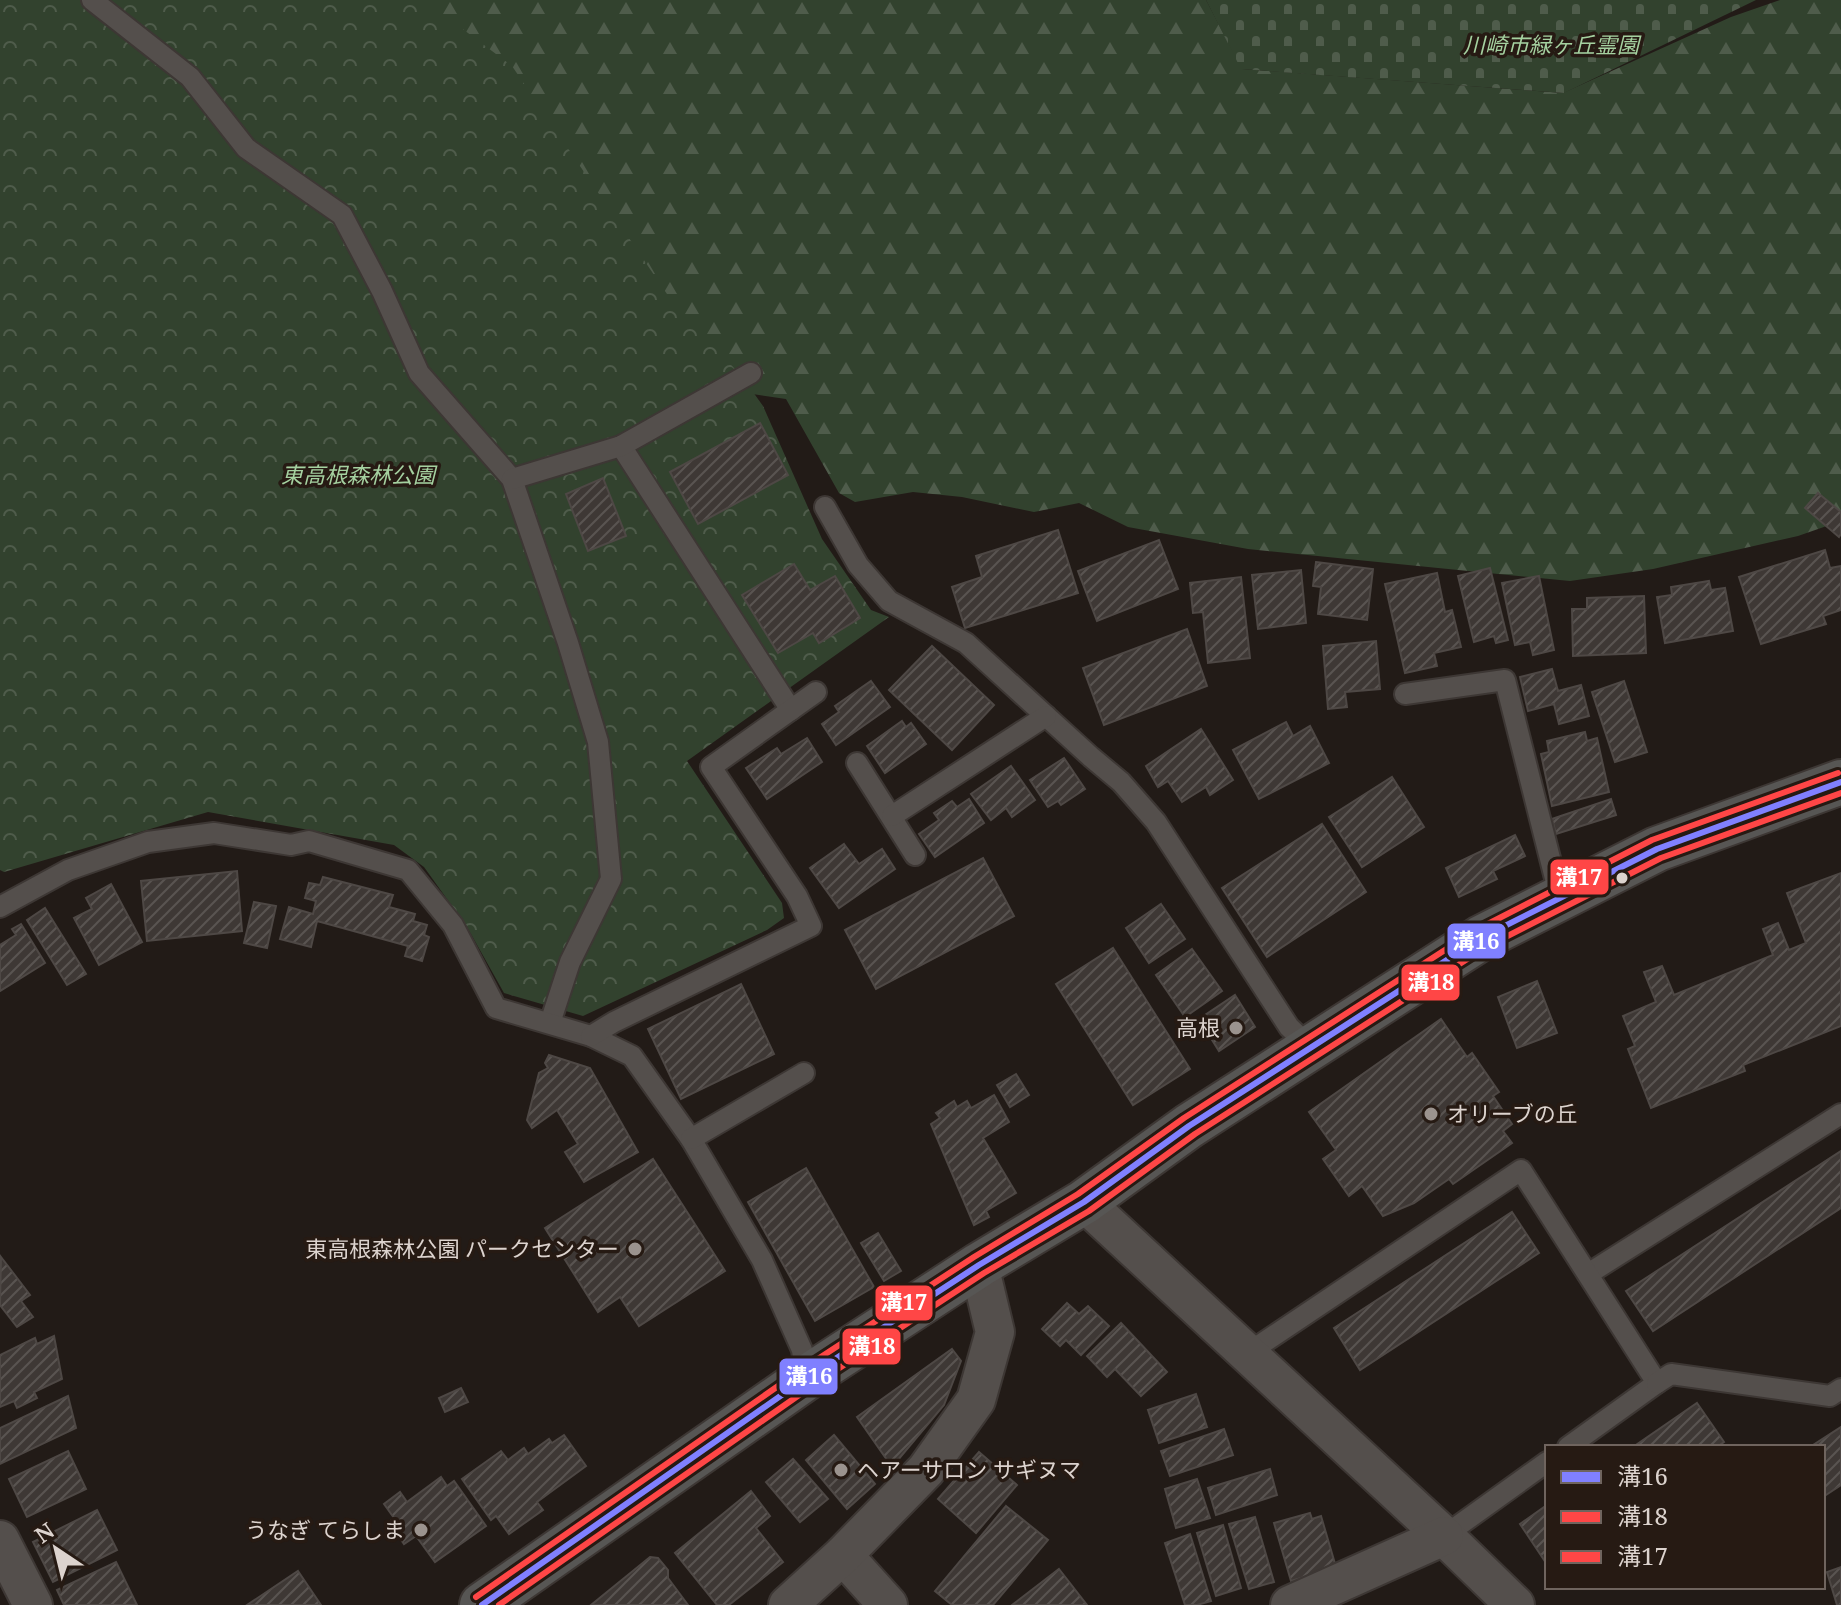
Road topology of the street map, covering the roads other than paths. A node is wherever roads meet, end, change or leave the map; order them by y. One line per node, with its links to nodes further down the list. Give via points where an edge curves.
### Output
1 (92, 0): 4 (lane, via 190,77 246,148 342,215 419,373)
2 (751, 373): 3 (lane)
3 (621, 446): 4 (lane); 8 (lane)
4 (512, 479): 16 (lane, via 598,742 611,879 570,962)
5 (825, 507): 9 (lane, via 858,565 889,601 966,643)
6 (816, 692): 8 (lane)
7 (1405, 694): 14 (lane, via 1505,680)
8 (791, 710): 17 (lane, via 711,767 797,896 811,926)
9 (1046, 716): 12 (lane); 18 (lane, via 1121,782 1156,822 1289,1027)
10 (857, 763): 12 (lane)
11 (1841, 782): 14 (street, via 1657,849)
12 (892, 816): 13 (lane)
13 (915, 855)
14 (1560, 898): 18 (street, via 1481,938)
15 (0, 907): 16 (lane, via 68,870 148,842 214,833 291,845 309,841 408,870 453,925 496,1008)
16 (550, 1023): 17 (lane)
17 (591, 1036): 21 (lane, via 632,1056)
18 (1310, 1047): 22 (street)
19 (804, 1073): 21 (lane)
20 (1841, 1114): 24 (lane)
21 (691, 1139): 26 (lane, via 762,1260 802,1350)
22 (1084, 1202): 23 (street); 25 (street)
23 (979, 1265): 26 (street); 32 (street, via 995,1332 976,1400 926,1470)
24 (1588, 1274): 25 (lane, via 1521,1170); 27 (lane)
25 (1248, 1353): 31 (street)
26 (806, 1378): 35 (street)
27 (1657, 1383): 28 (lane, via 1671,1374 1830,1396); 29 (lane)
28 (1841, 1389)
29 (1571, 1445)
30 (1545, 1463): 31 (lane)
31 (1444, 1536): 38 (street); 39 (street)
32 (843, 1555): 36 (street); 37 (street)
33 (4, 1558): 34 (street)
34 (33, 1605)
35 (482, 1605)
36 (788, 1605)
37 (888, 1605)
38 (1290, 1605)
39 (1515, 1605)

